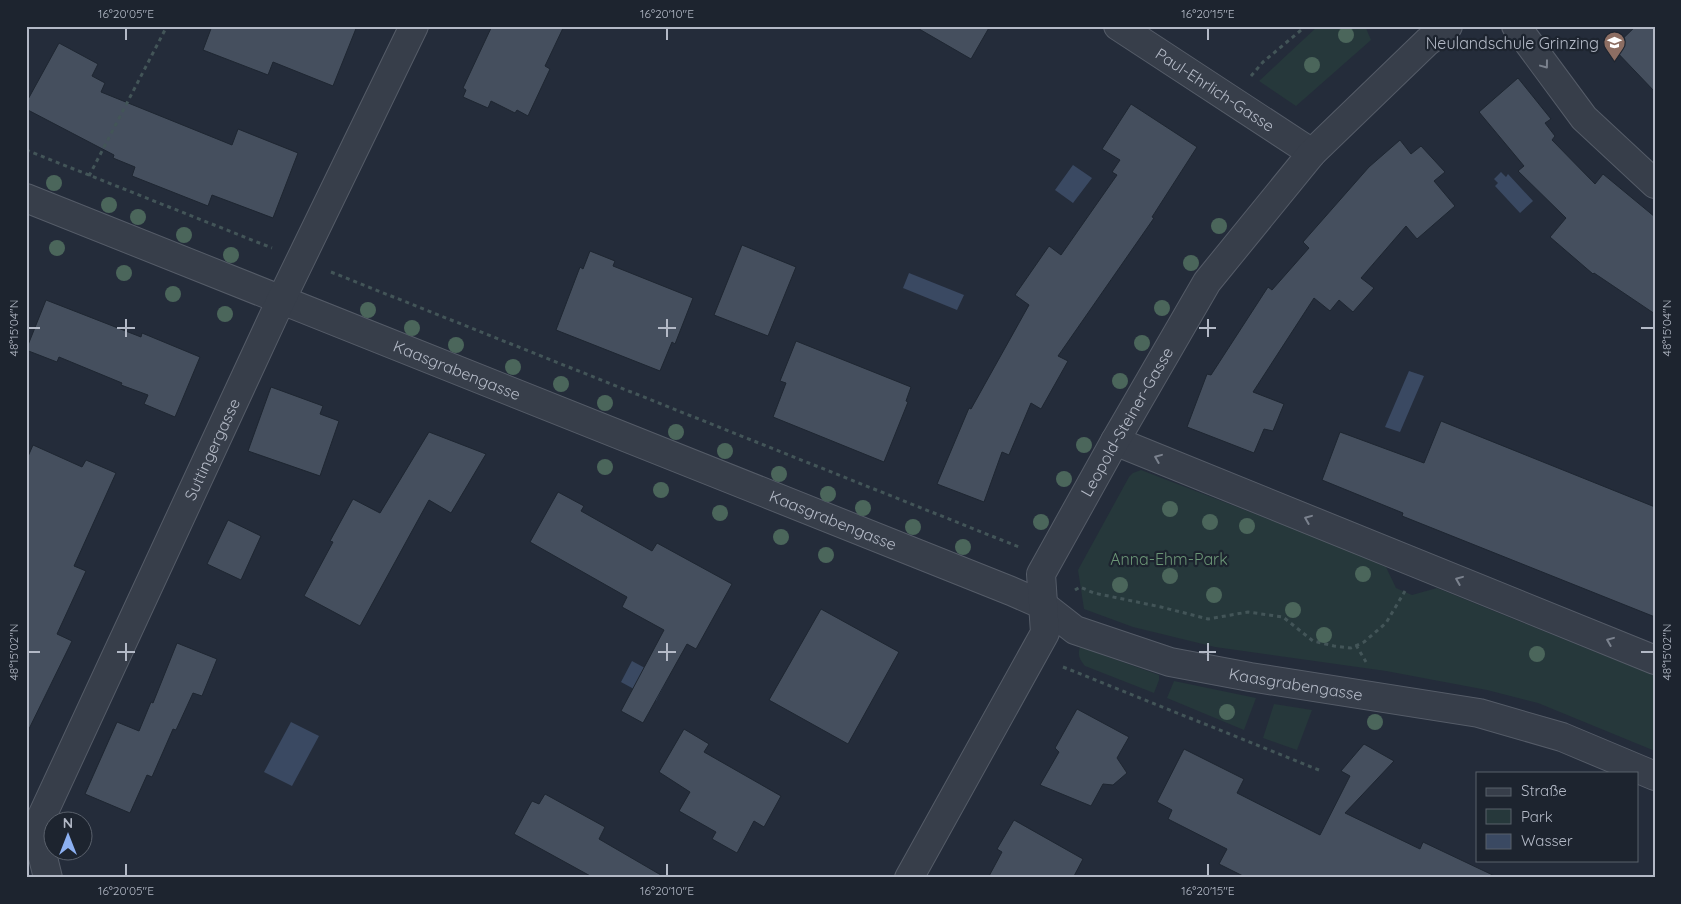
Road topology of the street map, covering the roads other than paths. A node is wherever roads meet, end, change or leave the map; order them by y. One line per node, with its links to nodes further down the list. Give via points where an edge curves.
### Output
1 (414, 26): 8 (street, Suttingergasse)
2 (1118, 26): 5 (street, Paul-Ehrlich-Gasse)
3 (1448, 26): 5 (street, Leopold-Steiner-Gasse, via 1427,42)
4 (1516, 26): 6 (street, one-way to 6, via 1584,118)
5 (1312, 153): 9 (street, Leopold-Steiner-Gasse, via 1207,282)
6 (1655, 184)
7 (26, 198): 8 (street, Kaasgrabengasse)
8 (281, 300): 10 (street, Kaasgrabengasse); 13 (street, Suttingergasse, via 36,830)
9 (1115, 441): 10 (street, Leopold-Steiner-Gasse, via 1041,574); 11 (street, one-way to 9)
10 (1043, 605): 12 (street, Kaasgrabengasse, via 1075,630 1170,662 1479,714 1562,737); 14 (street, Leopold-Steiner-Gasse, via 1045,633)
11 (1655, 660)
12 (1655, 776)
13 (48, 878)
14 (909, 878)

